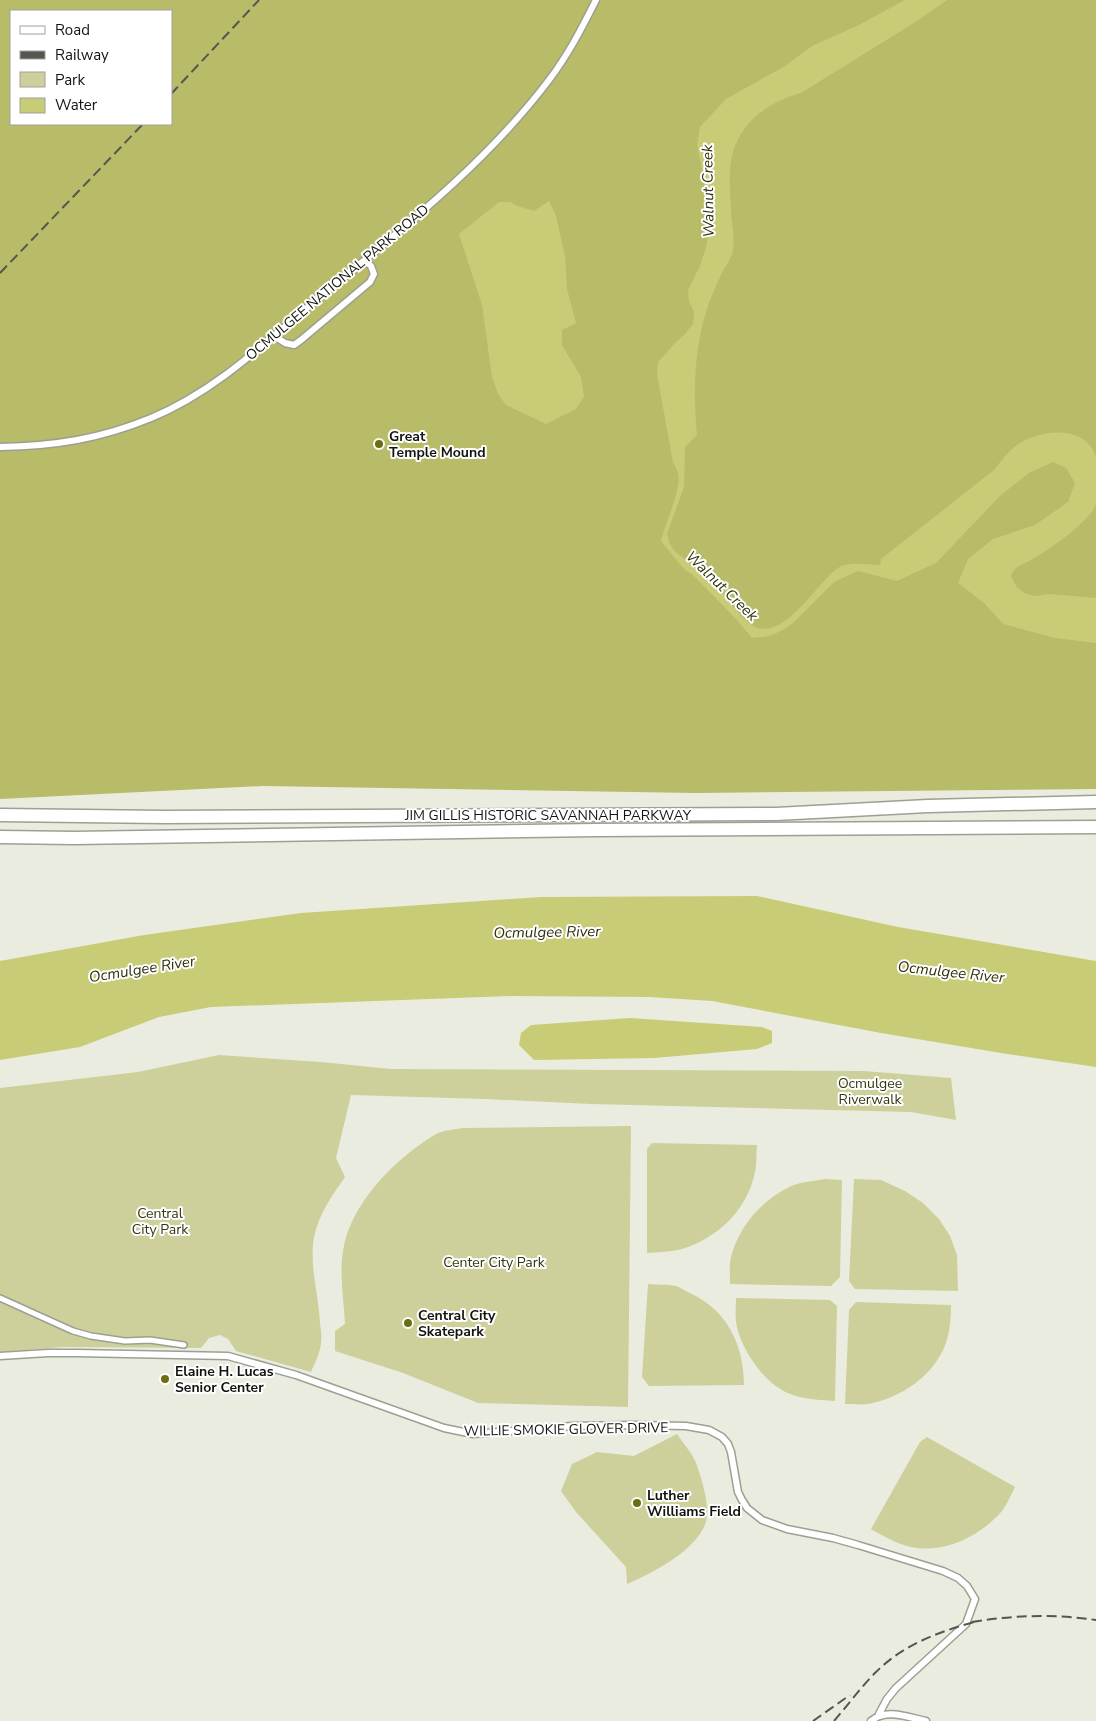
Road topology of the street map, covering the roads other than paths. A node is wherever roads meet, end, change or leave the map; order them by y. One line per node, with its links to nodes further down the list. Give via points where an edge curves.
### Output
1 (596, 0): 2 (street, OCMULGEE NATIONAL PARK ROAD, via 572,46 532,101 478,161)
2 (365, 260): 3 (street, OCMULGEE NATIONAL PARK ROAD); 3 (street, via 374,274 370,282 302,340 294,345)
3 (274, 336): 4 (street, OCMULGEE NATIONAL PARK ROAD, via 223,377 152,418 78,440)
4 (0, 447)
5 (1096, 802): 6 (highway, JIM GILLIS HISTORIC SAVANNAH PARKWAY, via 776,814 164,818)
6 (0, 815)
7 (1096, 827): 8 (highway, JIM GILLIS HISTORIC SAVANNAH PARKWAY)
8 (0, 837)
9 (0, 1298): 10 (street, via 91,1336)
10 (184, 1345)
11 (0, 1356): 12 (street, WILLIE SMOKIE GLOVER DRIVE, via 57,1353 228,1356 296,1375 444,1428 473,1434 572,1426 686,1426 709,1430 728,1444 738,1492 747,1508 762,1520 911,1560 958,1578 975,1599 966,1624 896,1688)
12 (878, 1714): 13 (street); 14 (street)
13 (871, 1721)
14 (926, 1721)

